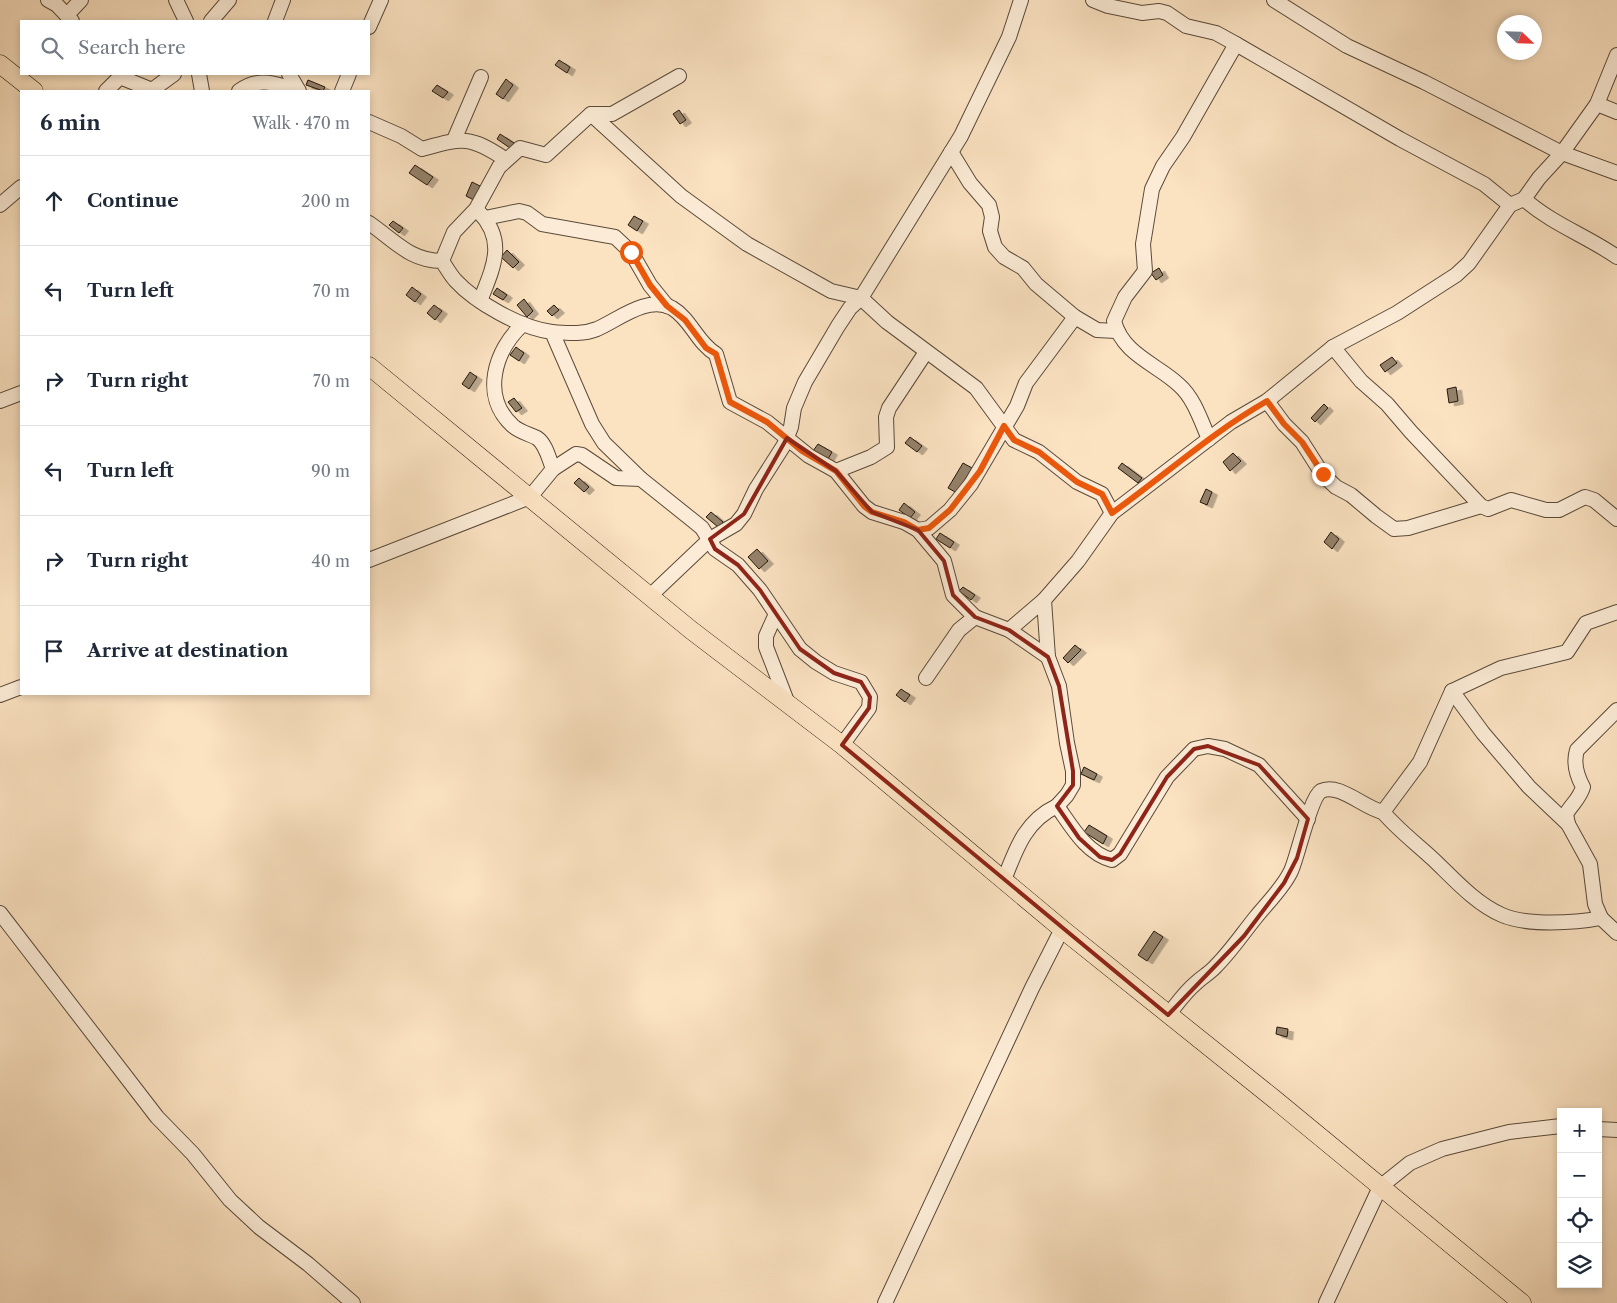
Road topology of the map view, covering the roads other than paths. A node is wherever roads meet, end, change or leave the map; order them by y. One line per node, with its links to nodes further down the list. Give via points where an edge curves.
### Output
1 (48, 0): 10 (street)
2 (81, 0): 10 (street)
3 (176, 0): 11 (street)
4 (229, 0): 12 (street)
5 (283, 0): 13 (street)
6 (381, 0): 14 (street)
7 (1021, 0): 39 (street, via 1009,37)
8 (1093, 0): 15 (street, via 1142,13 1167,13 1186,26 1216,33)
9 (1274, 0): 40 (street, via 1347,46)
10 (69, 18)
11 (186, 20)
12 (212, 20)
13 (275, 20)
14 (370, 26)
15 (1236, 44): 46 (street, via 1484,184); 56 (street, via 1152,189 1143,244 1146,271 1118,309 1114,322)
16 (1617, 55): 34 (street)
17 (0, 64): 25 (main road)
18 (119, 75): 26 (street); 27 (street)
19 (173, 75): 28 (street)
20 (199, 75): 29 (street)
21 (290, 75): 32 (street)
22 (349, 75): 33 (street)
23 (679, 76): 36 (street, via 612,114)
24 (481, 77): 38 (street)
25 (33, 90)
26 (107, 90)
27 (151, 90)
28 (154, 90)
29 (202, 90)
30 (241, 90): 31 (street, via 251,82 259,81)
31 (294, 90)
32 (297, 90)
33 (342, 90)
34 (1597, 104): 35 (street); 40 (street)
35 (1617, 112)
36 (591, 114): 41 (street, via 546,155 520,148); 51 (street, via 682,196 748,244 830,291)
37 (370, 122): 38 (street, via 422,149)
38 (454, 140): 41 (street, via 482,145)
39 (951, 152): 51 (street); 54 (street, via 980,197 989,205 994,247 1023,268 1036,284)
40 (1562, 154): 42 (street); 44 (street, via 1538,178)
41 (505, 159): 47 (street)
42 (1617, 173)
43 (20, 188): 45 (street)
44 (1524, 199): 46 (street); 49 (street, via 1539,212)
45 (0, 205)
46 (1510, 205): 58 (street, via 1469,263 1456,275 1397,313)
47 (480, 214): 50 (street, via 454,232); 52 (street, via 494,234 496,250); 53 (street, via 528,213 542,224 615,237 638,261 650,285)
48 (370, 225): 50 (street, via 403,250 430,261)
49 (1617, 257)
50 (442, 261): 52 (street, via 454,279)
51 (861, 298): 59 (street); 65 (street, via 850,308 805,382 794,408)
52 (480, 301): 55 (street)
53 (667, 306): 57 (street, via 636,309 597,329 579,334); 65 (street, via 685,320 706,348 716,354 730,402 767,422)
54 (1075, 318): 56 (street, via 1097,330); 64 (street, via 1026,383)
55 (523, 324): 57 (street, via 534,330); 67 (street, via 512,334 499,356 494,372 496,400 514,427 539,439)
56 (1116, 331): 66 (street, via 1135,353 1188,394)
57 (552, 332): 69 (street, via 592,424 604,443)
58 (1333, 347): 63 (street); 71 (street, via 1361,381 1387,404)
59 (926, 352): 64 (street, via 976,388); 68 (street, via 889,408 886,447 871,457)
60 (370, 367): 70 (main road)
61 (20, 393): 62 (street)
62 (0, 401)
63 (1267, 401): 66 (street); 71 (street, via 1302,442 1323,474 1394,528 1416,526)
64 (1004, 426): 72 (street, via 1014,440 1039,452 1077,482 1102,494); 74 (street, via 990,456 955,504 929,528)
65 (788, 438): 68 (street); 75 (street, via 744,514 736,524)
66 (1209, 439): 72 (street)
67 (553, 469): 69 (street, via 576,454 582,454 616,478); 70 (street)
68 (836, 471): 74 (street, via 872,512)
69 (641, 479): 75 (street, via 702,528)
70 (530, 497): 76 (street); 77 (main road)
71 (1481, 506): 73 (street, via 1488,509 1511,500 1546,510 1559,510 1585,497 1594,500)
72 (1112, 513): 78 (street, via 1078,561)
73 (1617, 519)
74 (918, 530): 81 (street, via 944,561 953,595)
75 (710, 539): 77 (street); 80 (street, via 716,549 738,565 760,590)
76 (370, 560)
77 (650, 596): 88 (main road)
78 (1044, 600): 82 (street); 83 (street)
79 (1617, 612): 86 (street, via 1586,623 1567,652 1501,668)
80 (775, 616): 88 (street, via 766,636 766,647); 90 (street, via 800,649 834,672 861,682 870,696 869,708)
81 (974, 616): 82 (street); 84 (street, via 959,630)
82 (1010, 630): 83 (street)
83 (1048, 657): 91 (street, via 1059,686 1073,771 1073,785)
84 (926, 678)
85 (20, 687): 87 (street)
86 (1452, 692): 92 (street, via 1420,762); 94 (street, via 1529,787)
87 (0, 695)
88 (788, 706): 90 (main road)
89 (1617, 710): 94 (street, via 1577,750 1574,758 1583,787 1580,797 1566,814)
90 (842, 745): 95 (main road)
91 (1057, 806): 93 (street, via 1079,838 1100,857 1112,860 1120,854 1167,777 1194,749 1208,746 1225,749 1259,765); 95 (street, via 1042,813 1029,825)
92 (1383, 812): 93 (street, via 1364,806 1351,795 1329,789 1320,792); 97 (street, via 1465,888 1504,916 1524,921)
93 (1308, 819): 100 (street, via 1297,858 1284,883 1244,936)
94 (1568, 824): 97 (street, via 1590,864 1595,904)
95 (1004, 880): 98 (main road)
96 (0, 913): 105 (street, via 157,1117 193,1154 230,1200 258,1227)
97 (1601, 918): 99 (street)
98 (1062, 929): 100 (main road); 106 (street)
99 (1617, 933)
100 (1168, 1015): 104 (main road)
101 (1557, 1126): 104 (street, via 1509,1132 1442,1149 1410,1163)
102 (1602, 1128): 103 (street)
103 (1617, 1130)
104 (1380, 1187): 107 (street); 108 (main road)
105 (353, 1303)
106 (885, 1303)
107 (1326, 1303)
108 (1522, 1303)

